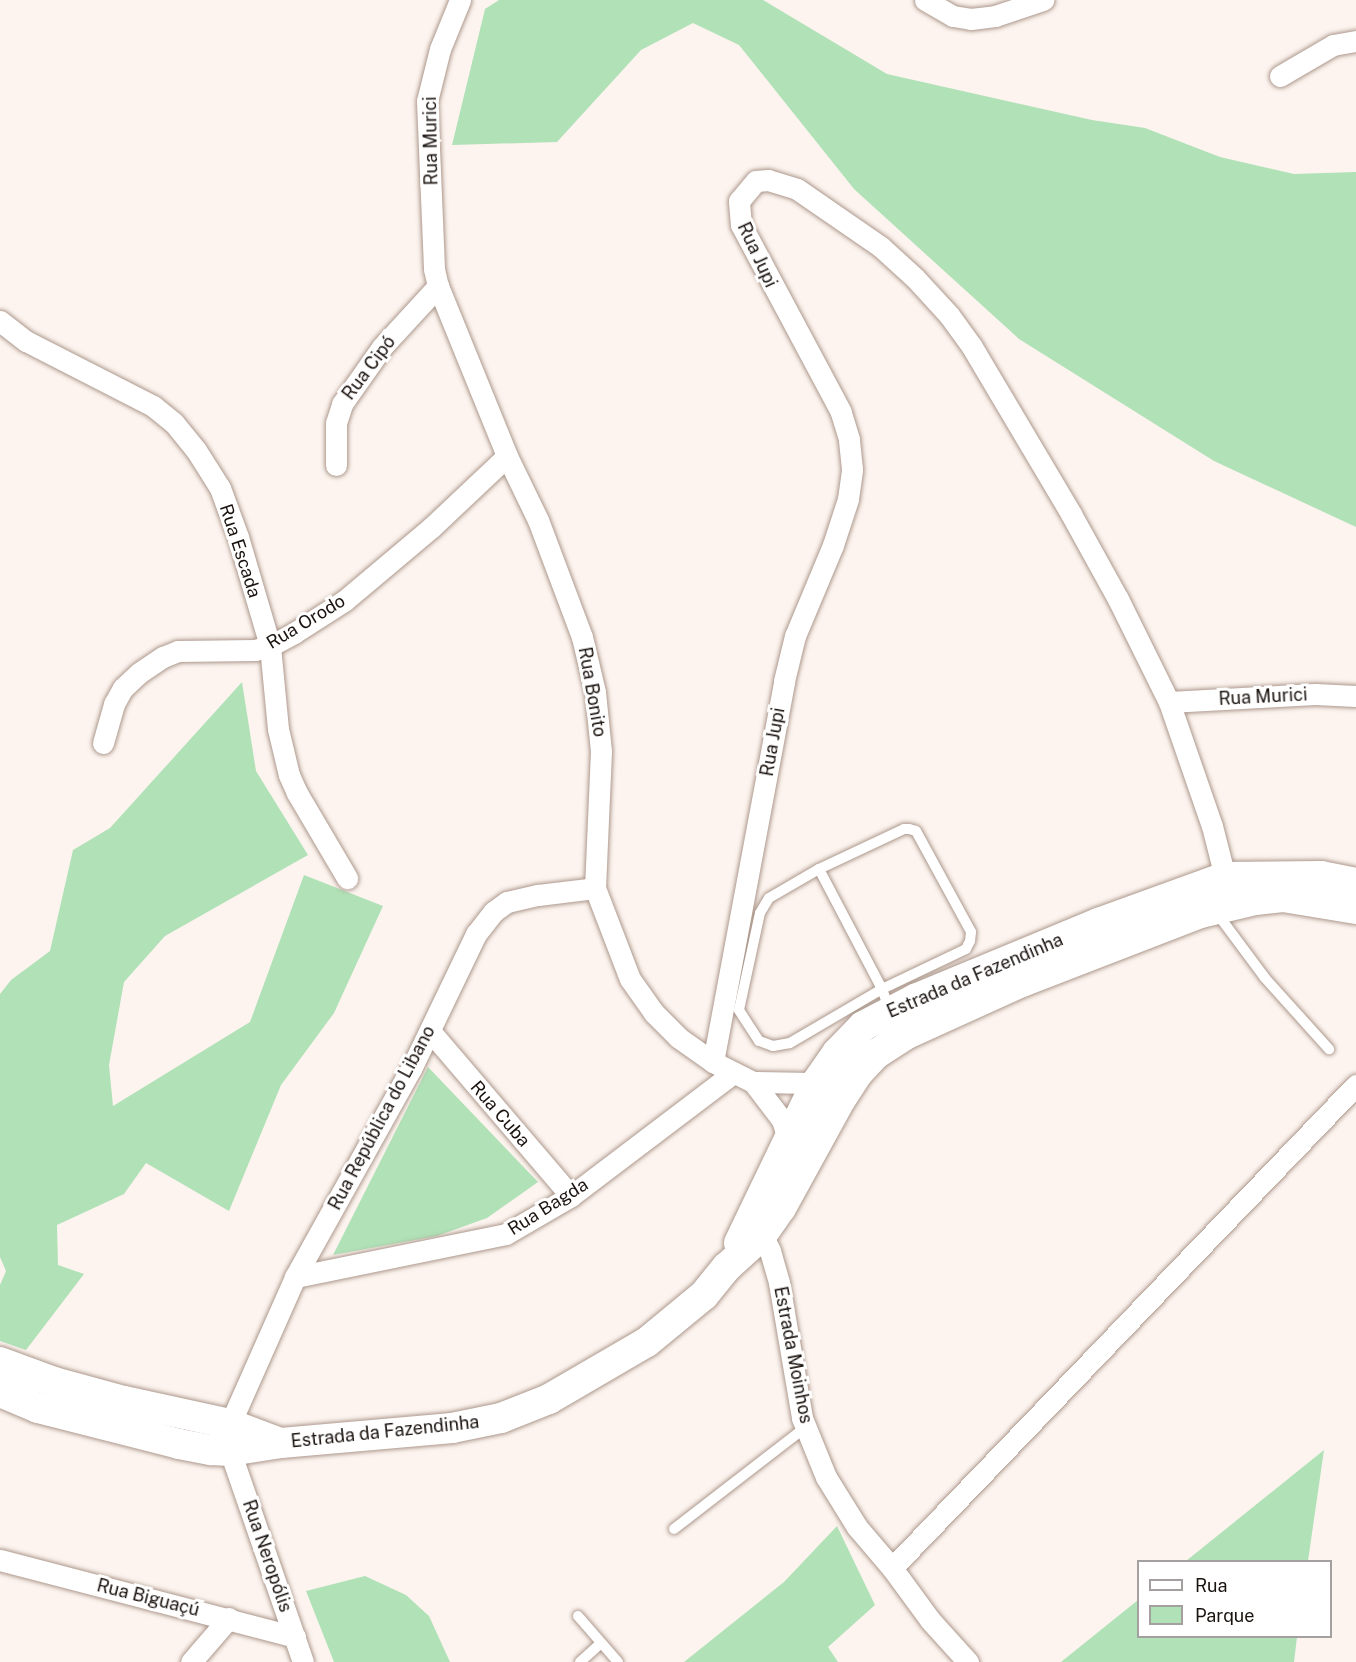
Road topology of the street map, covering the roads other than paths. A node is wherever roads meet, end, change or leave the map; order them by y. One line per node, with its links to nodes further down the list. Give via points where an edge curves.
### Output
1 (460, 0): 6 (street, Rua Murici, via 440,49 427,101)
2 (925, 0): 3 (street, via 953,16 971,19 995,16)
3 (1043, 0)
4 (1356, 41): 5 (street, via 1333,45)
5 (1280, 76)
6 (438, 286): 8 (street, Rua Bonito); 9 (street, Rua Cipó, via 382,348 342,404 336,423)
7 (0, 321): 10 (street, Rua Escada, via 26,341 153,406 174,423 220,488)
8 (507, 456): 10 (street, Rua Orodo, via 432,527 344,601); 18 (street, Rua Bonito, via 538,520 582,637 594,692 601,751)
9 (336, 465)
10 (270, 646): 13 (street, Rua Orodo, via 242,652 178,651 163,657 123,688); 16 (street, Rua Escada, via 278,729 289,775)
11 (1356, 696): 12 (street, Rua Murici, via 1315,694)
12 (1169, 702): 15 (street, Rua Jupi, via 1212,826); 24 (street, Rua Jupi, via 1071,514 949,315 881,247 830,209 797,189 768,180 756,181 739,201 741,225 841,412 852,469 848,499 795,636 784,681)
13 (103, 743)
14 (819, 869): 21 (lane); 21 (lane, via 904,828 916,831 971,932 966,949); 21 (lane, via 769,898 764,905 739,1010 759,1041 773,1046 790,1043)
15 (1225, 877): 17 (main road, Estrada da Fazendinha, via 1321,876); 21 (main road, Estrada da Fazendinha)
16 (347, 878)
17 (1356, 883)
18 (595, 888): 22 (street, Rua República do Libano, via 507,902 493,912 463,958); 24 (street, Rua Bonito, via 630,979 654,1013 679,1038)
19 (1214, 909): 20 (main road, Estrada da Fazendinha, via 1283,897); 23 (lane, via 1265,978); 31 (main road, Estrada da Fazendinha, via 1022,982 905,1035 876,1054 841,1099 799,1177)
20 (1356, 909)
21 (886, 1000): 27 (main road, Estrada da Fazendinha, via 837,1053)
22 (430, 1032): 30 (street, Rua Cuba); 32 (street, Rua República do Libano)
23 (1329, 1049)
24 (713, 1062): 25 (street, Rua Bonito)
25 (733, 1073): 26 (street, Rua Bonito); 30 (street, Rua Bagda)
26 (753, 1082): 27 (street); 29 (street, via 782,1120)
27 (816, 1083): 29 (main road, Estrada da Fazendinha)
28 (1356, 1085): 39 (street)
29 (788, 1138): 31 (main road, Estrada da Fazendinha)
30 (571, 1196): 32 (street, Rua Bagda, via 506,1234)
31 (757, 1226): 35 (street, Estrada Moinhos, via 779,1283); 36 (main road, Estrada da Fazendinha, via 704,1295 647,1342 549,1399 501,1418 452,1428 281,1443)
32 (295, 1277): 36 (street, Rua República do Libano)
33 (0, 1362): 36 (main road, Estrada da Fazendinha)
34 (0, 1392): 36 (main road, Estrada da Fazendinha, via 38,1408 179,1444)
35 (806, 1427): 37 (lane); 39 (street, Estrada Moinhos, via 826,1477 857,1527)
36 (230, 1438): 42 (street, Rua Neropólis)
37 (674, 1529)
38 (0, 1560): 41 (street, Rua Biguaçú)
39 (892, 1568): 48 (street, Estrada Moinhos, via 930,1620)
40 (578, 1616): 43 (lane)
41 (229, 1618): 42 (street, Rua Biguaçú); 44 (street)
42 (295, 1637): 45 (street, Rua Neropólis)
43 (601, 1643): 46 (lane); 47 (lane)
44 (191, 1662)
45 (303, 1662)
46 (580, 1662)
47 (618, 1662)
48 (968, 1662)

